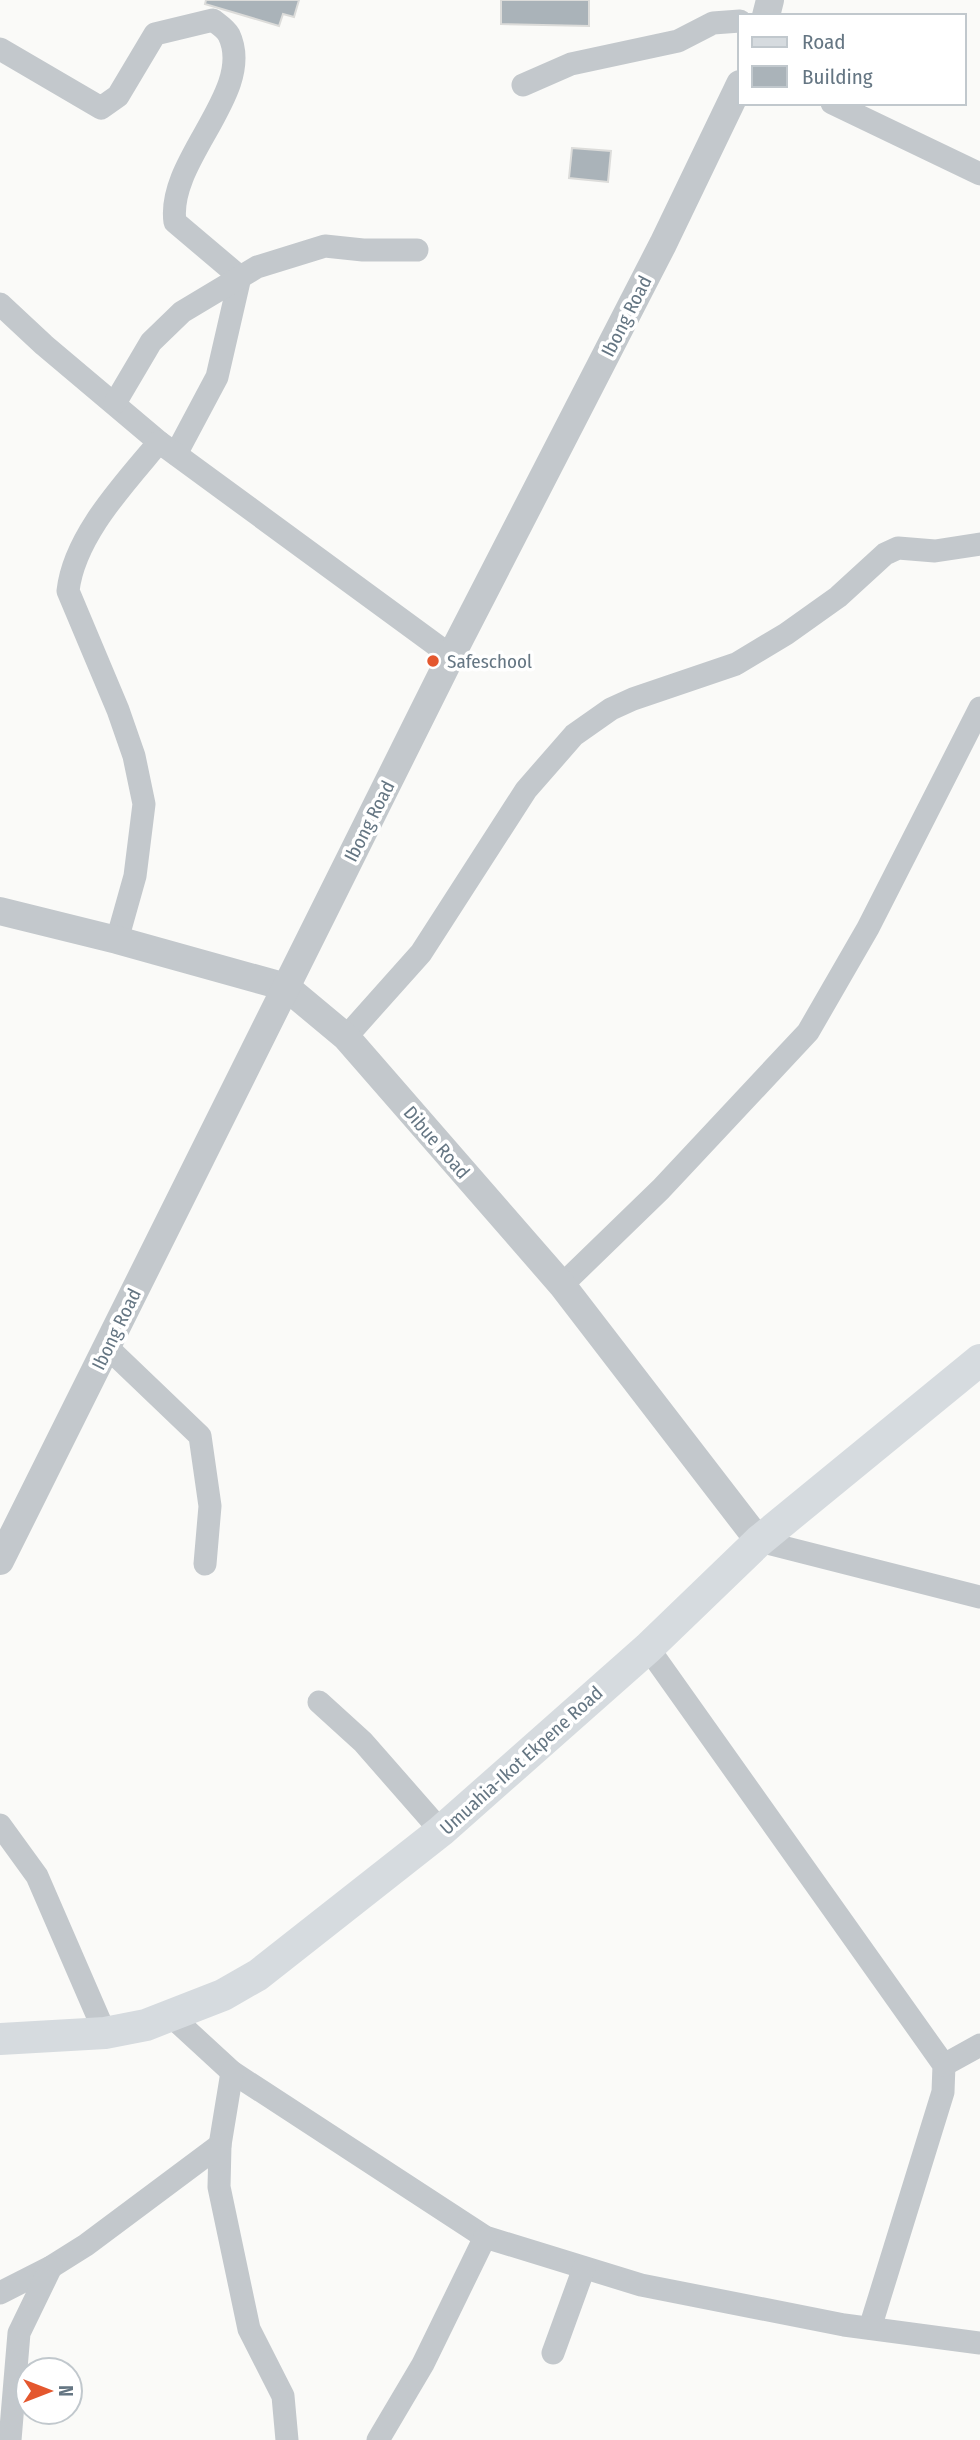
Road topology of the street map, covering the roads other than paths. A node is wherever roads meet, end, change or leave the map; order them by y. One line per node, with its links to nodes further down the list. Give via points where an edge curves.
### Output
1 (738, 21): 3 (street, via 713,23 678,41 571,64)
2 (0, 49): 8 (street, via 101,108 118,96 155,34 213,20 228,34 233,55 230,86 188,161 173,210 175,222)
3 (523, 85)
4 (738, 87): 13 (street, Ibong Road, via 663,244)
5 (836, 105): 6 (street)
6 (980, 174)
7 (417, 250): 8 (street, via 326,246 257,267)
8 (240, 277): 10 (street, via 182,312 151,342); 11 (street, via 217,377)
9 (0, 304): 10 (street)
10 (115, 403): 11 (street)
11 (168, 448): 13 (street); 16 (street, via 114,496 82,546 68,591 135,756 144,804 135,876)
12 (980, 544): 18 (street, via 935,551 898,548 885,554 838,597 736,664 633,699 574,735 526,790 421,953)
13 (451, 656): 17 (street, Ibong Road)
14 (980, 708): 19 (street, via 868,928 808,1032 661,1189)
15 (0, 911): 16 (street, Dibue Road)
16 (117, 940): 17 (street, Dibue Road)
17 (286, 987): 18 (street, Dibue Road); 20 (street, Ibong Road)
18 (346, 1037): 19 (street, Dibue Road)
19 (562, 1285): 22 (street, Dibue Road)
20 (107, 1347): 23 (street, Ibong Road); 24 (street, via 200,1436 210,1506)
21 (980, 1360): 22 (main road, Umuahia-Ikot Ekpene Road)
22 (759, 1541): 25 (street); 26 (main road, Umuahia-Ikot Ekpene Road)
23 (0, 1561)
24 (205, 1564)
25 (980, 1597)
26 (648, 1648): 29 (main road, Umuahia-Ikot Ekpene Road); 34 (street)
27 (319, 1702): 29 (street, via 363,1742)
28 (0, 1825): 31 (street, via 37,1876)
29 (441, 1831): 30 (main road, Umuahia-Ikot Ekpene Road, via 258,1975 223,1995)
30 (170, 2015): 31 (main road, Umuahia-Ikot Ekpene Road); 35 (street)
31 (105, 2033): 32 (main road, Umuahia-Ikot Ekpene Road)
32 (0, 2039)
33 (980, 2045): 34 (street)
34 (944, 2064): 42 (street, via 943,2092)
35 (232, 2072): 36 (street); 37 (street)
36 (220, 2145): 38 (street); 46 (street, via 219,2187 245,2316 284,2396)
37 (485, 2237): 39 (street); 47 (street, via 423,2364)
38 (51, 2267): 40 (street); 41 (street)
39 (584, 2268): 42 (street, via 641,2286); 44 (street)
40 (4, 2291): 41 (street)
41 (30, 2309): 45 (street, via 19,2333)
42 (870, 2329): 43 (street)
43 (980, 2343)
44 (553, 2353)
45 (10, 2440)
46 (287, 2440)
47 (378, 2440)

